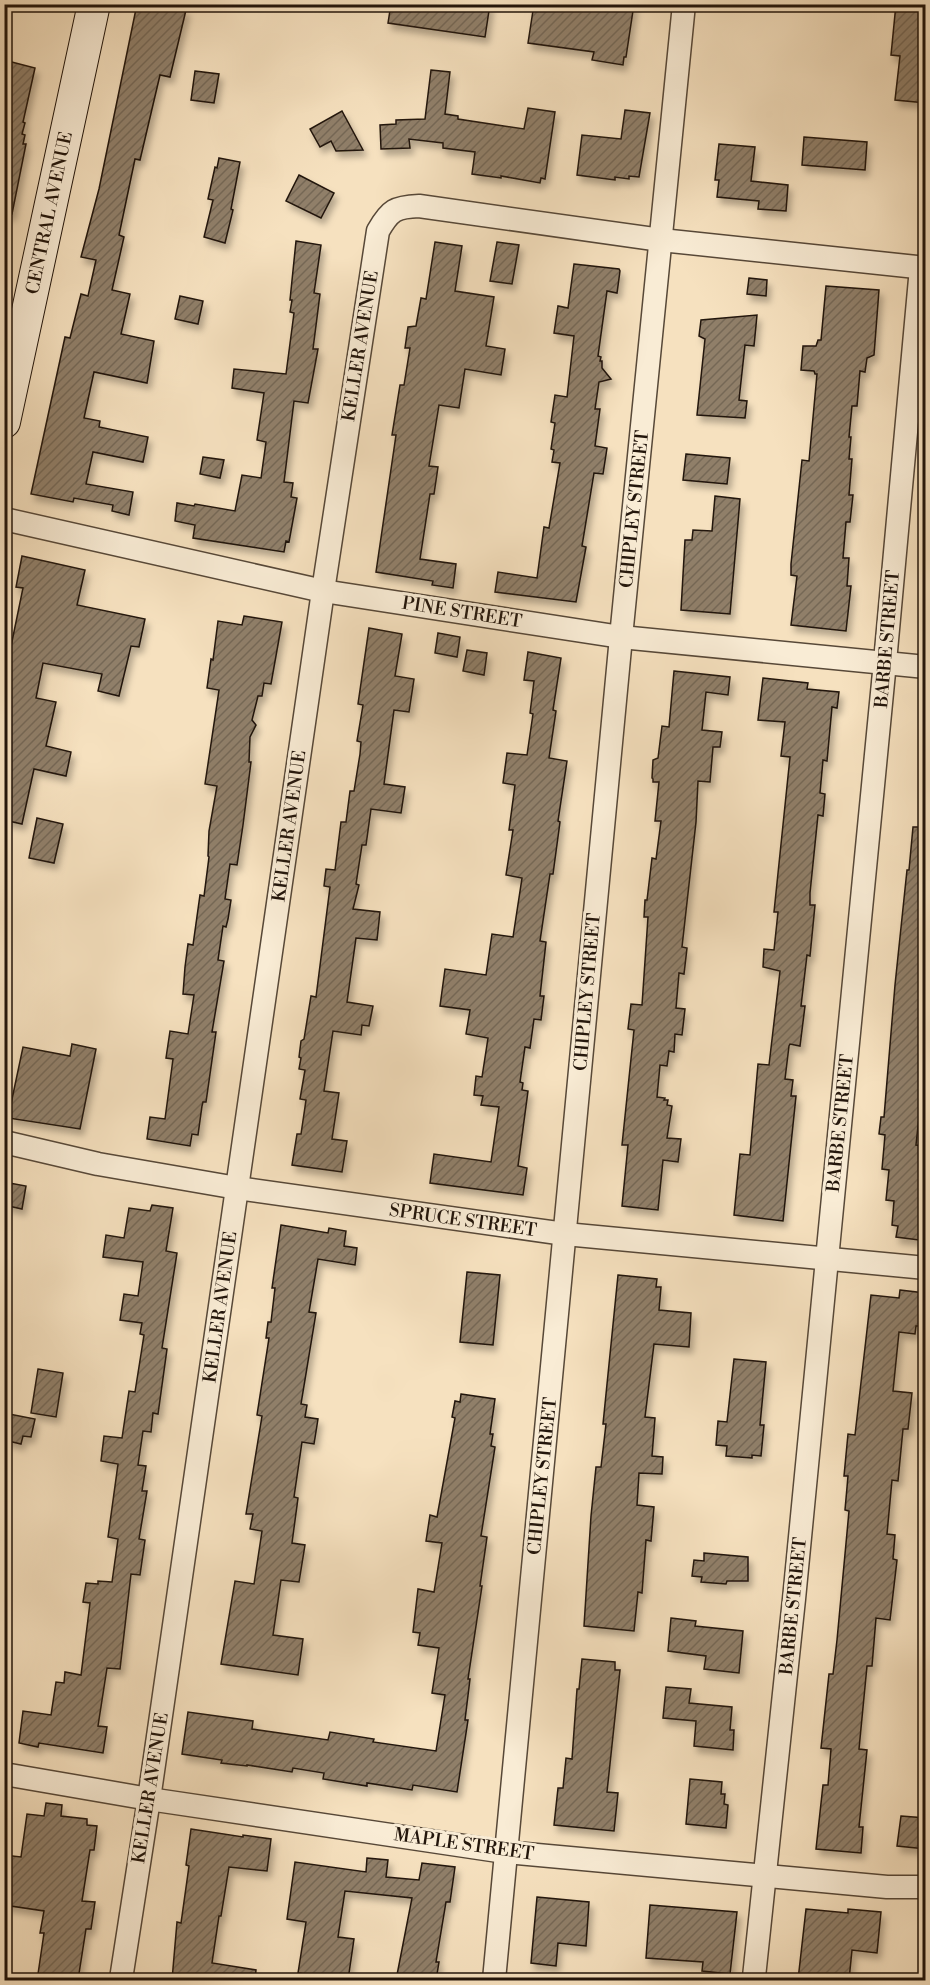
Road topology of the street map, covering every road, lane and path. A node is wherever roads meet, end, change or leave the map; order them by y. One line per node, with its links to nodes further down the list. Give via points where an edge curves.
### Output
1 (94, 4): 5 (street, CENTRAL AVENUE)
2 (684, 4): 3 (street, CHIPLEY STREET)
3 (661, 240): 4 (street, KELLER AVENUE); 7 (street, KELLER AVENUE, via 419,206 399,207 387,216 378,231); 8 (street, CHIPLEY STREET)
4 (923, 268): 9 (street, BARBE STREET)
5 (4, 422)
6 (4, 519): 7 (street, PINE STREET)
7 (322, 591): 8 (street, PINE STREET); 12 (street, KELLER AVENUE)
8 (621, 637): 9 (street, PINE STREET); 13 (street, CHIPLEY STREET)
9 (885, 662): 10 (street, PINE STREET); 14 (street, BARBE STREET)
10 (926, 667)
11 (4, 1142): 12 (street, SPRUCE STREET, via 98,1164)
12 (237, 1188): 13 (street, SPRUCE STREET); 17 (street, KELLER AVENUE)
13 (565, 1234): 14 (street, SPRUCE STREET); 18 (street, CHIPLEY STREET)
14 (826, 1258): 15 (street, SPRUCE STREET); 19 (street, BARBE STREET)
15 (926, 1268)
16 (4, 1774): 17 (street, MAPLE STREET)
17 (149, 1799): 18 (street, MAPLE STREET); 22 (street, KELLER AVENUE)
18 (506, 1852): 19 (street, MAPLE STREET); 23 (street, CHIPLEY STREET)
19 (765, 1876): 20 (street, MAPLE STREET); 21 (street, BARBE STREET)
20 (926, 1887)
21 (754, 1977)
22 (121, 1979)
23 (494, 1980)

